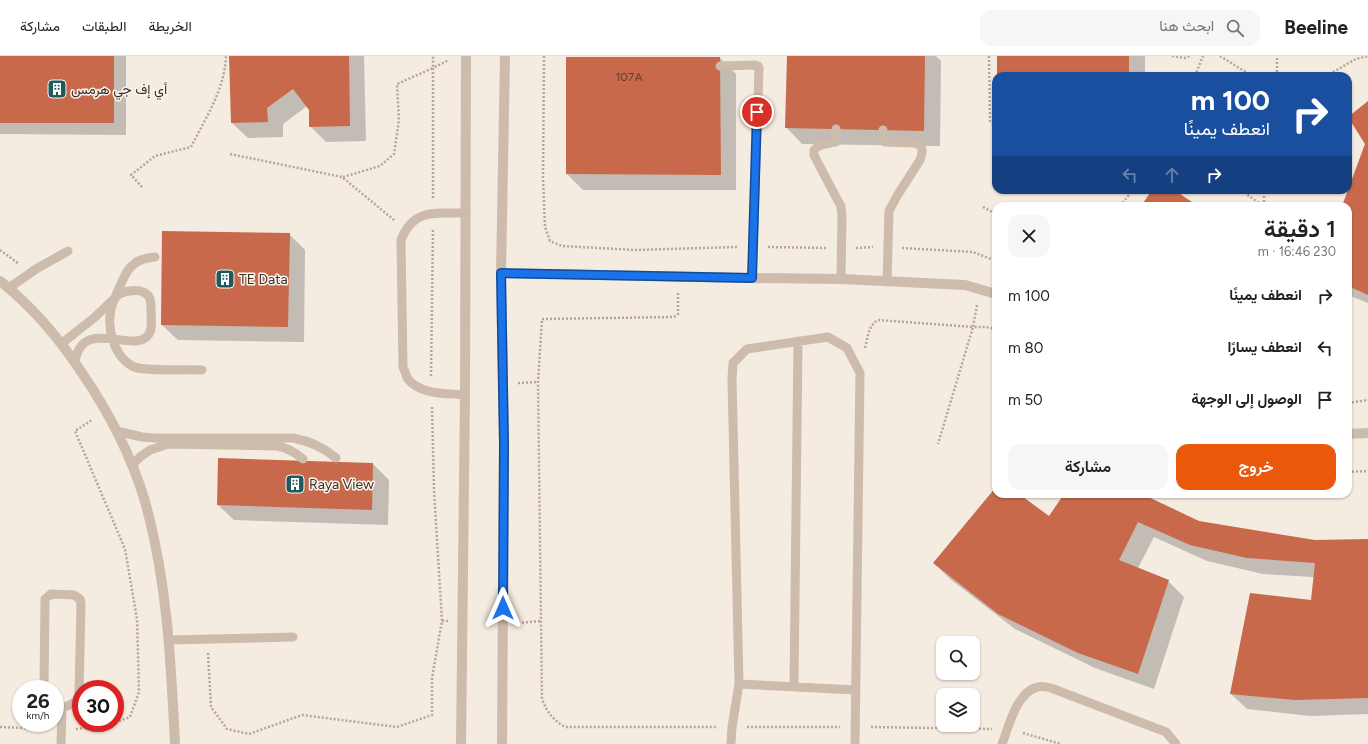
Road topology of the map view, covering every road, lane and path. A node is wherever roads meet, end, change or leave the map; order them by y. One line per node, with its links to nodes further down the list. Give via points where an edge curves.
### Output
1 (226, 56): 25 (path, via 226,68 216,96 191,147 155,156 131,175)
2 (433, 56): 15 (path)
3 (466, 56): 32 (street)
4 (505, 56): 43 (street)
5 (544, 56): 35 (path, via 545,227 550,241 562,246 635,250)
6 (989, 56): 20 (path)
7 (1172, 56): 8 (path)
8 (1190, 56)
9 (1203, 56): 16 (path)
10 (1220, 56): 17 (path)
11 (1277, 56): 18 (path)
12 (1368, 56): 19 (path)
13 (452, 59): 15 (path)
14 (720, 66): 35 (lane, via 754,65 759,68)
15 (433, 68): 24 (path, via 397,84 399,120 394,154 380,166); 33 (path)
16 (1197, 72)
17 (1246, 72)
18 (1277, 72)
19 (1333, 72)
20 (992, 124)
21 (836, 129): 37 (lane, via 836,142 816,146 814,155 841,206)
22 (883, 130): 36 (lane, via 885,142 914,143 919,144 922,149 920,160 889,211)
23 (230, 154): 24 (path)
24 (342, 177): 34 (path)
25 (142, 187)
26 (1130, 194): 28 (path)
27 (1247, 194): 29 (path)
28 (1123, 202)
29 (1258, 202)
30 (983, 207): 31 (path)
31 (992, 212)
32 (466, 213): 33 (lane); 62 (street)
33 (433, 214): 34 (lane, via 425,214 414,220); 61 (path)
34 (406, 229): 61 (lane, via 401,240 404,367 407,378 415,386)
35 (753, 247): 37 (path); 45 (lane)
36 (888, 247): 37 (path); 41 (path, via 973,252); 48 (lane)
37 (842, 248): 46 (lane)
38 (0, 250): 42 (path)
39 (68, 252): 42 (lane)
40 (155, 257): 52 (lane, via 146,258 132,265)
41 (992, 259)
42 (30, 272): 49 (lane)
43 (501, 273): 44 (street); 78 (street, via 504,444)
44 (678, 277): 45 (street); 76 (path, via 678,314 674,317 542,319 538,382)
45 (752, 278): 46 (street)
46 (841, 279): 48 (street)
47 (0, 281): 49 (street)
48 (887, 282): 50 (street, via 965,285)
49 (9, 288): 57 (street, via 43,321)
50 (980, 289): 51 (street); 53 (path)
51 (992, 293)
52 (115, 297): 55 (lane, via 110,317); 55 (lane, via 124,292 137,290 150,296 151,328 144,339 137,342); 57 (lane)
53 (973, 327): 54 (path); 60 (path, via 878,320 872,324); 69 (path)
54 (992, 328)
55 (112, 338): 58 (lane, via 88,341 78,350); 59 (lane, via 121,356 132,366 144,369)
56 (798, 341): 60 (lane, via 828,337 847,348); 83 (lane, via 747,349 733,363); 84 (lane)
57 (61, 344): 58 (street)
58 (75, 362): 65 (street, via 98,395)
59 (202, 370)
60 (860, 373): 85 (lane)
61 (431, 391): 62 (lane); 75 (path)
62 (465, 395): 77 (street)
63 (1368, 400): 64 (path)
64 (1352, 403)
65 (106, 412): 66 (street); 92 (path, via 74,431 126,549 137,619 139,692 130,717 110,725)
66 (117, 431): 70 (lane, via 155,438 293,438 313,442); 72 (street)
67 (1368, 432): 68 (street)
68 (1352, 434)
69 (938, 444)
70 (336, 458)
71 (303, 459): 72 (lane, via 296,452 277,446 168,444 150,450)
72 (132, 465): 81 (street, via 152,528 163,584)
73 (1368, 471): 74 (path)
74 (1352, 472)
75 (442, 621): 77 (path); 80 (path, via 432,678 432,715 397,727 302,715 249,734 227,729 211,707)
76 (541, 621): 78 (path); 87 (path, via 542,699 547,712 559,724 565,727)
77 (463, 622): 96 (street)
78 (503, 623): 97 (street)
79 (293, 637): 80 (lane)
80 (208, 639): 81 (lane)
81 (169, 640): 95 (street)
82 (44, 680): 86 (lane, via 45,599 51,594 74,594 80,599 81,604 79,694 73,704)
83 (739, 684): 84 (lane); 87 (lane)
84 (794, 686): 85 (lane)
85 (856, 690): 89 (lane)
86 (64, 705)
87 (732, 726): 89 (path); 98 (lane)
88 (0, 727): 90 (path)
89 (856, 727): 91 (path); 99 (lane)
90 (12, 728)
91 (1008, 729): 100 (lane); 101 (path); 102 (lane, via 1018,703 1026,692 1038,687 1051,688 1166,732)
92 (64, 730)
93 (62, 732): 94 (lane)
94 (61, 744)
95 (175, 744)
96 (461, 744)
97 (502, 744)
98 (731, 744)
99 (856, 744)
100 (1002, 744)
101 (1061, 744)
102 (1176, 744)

